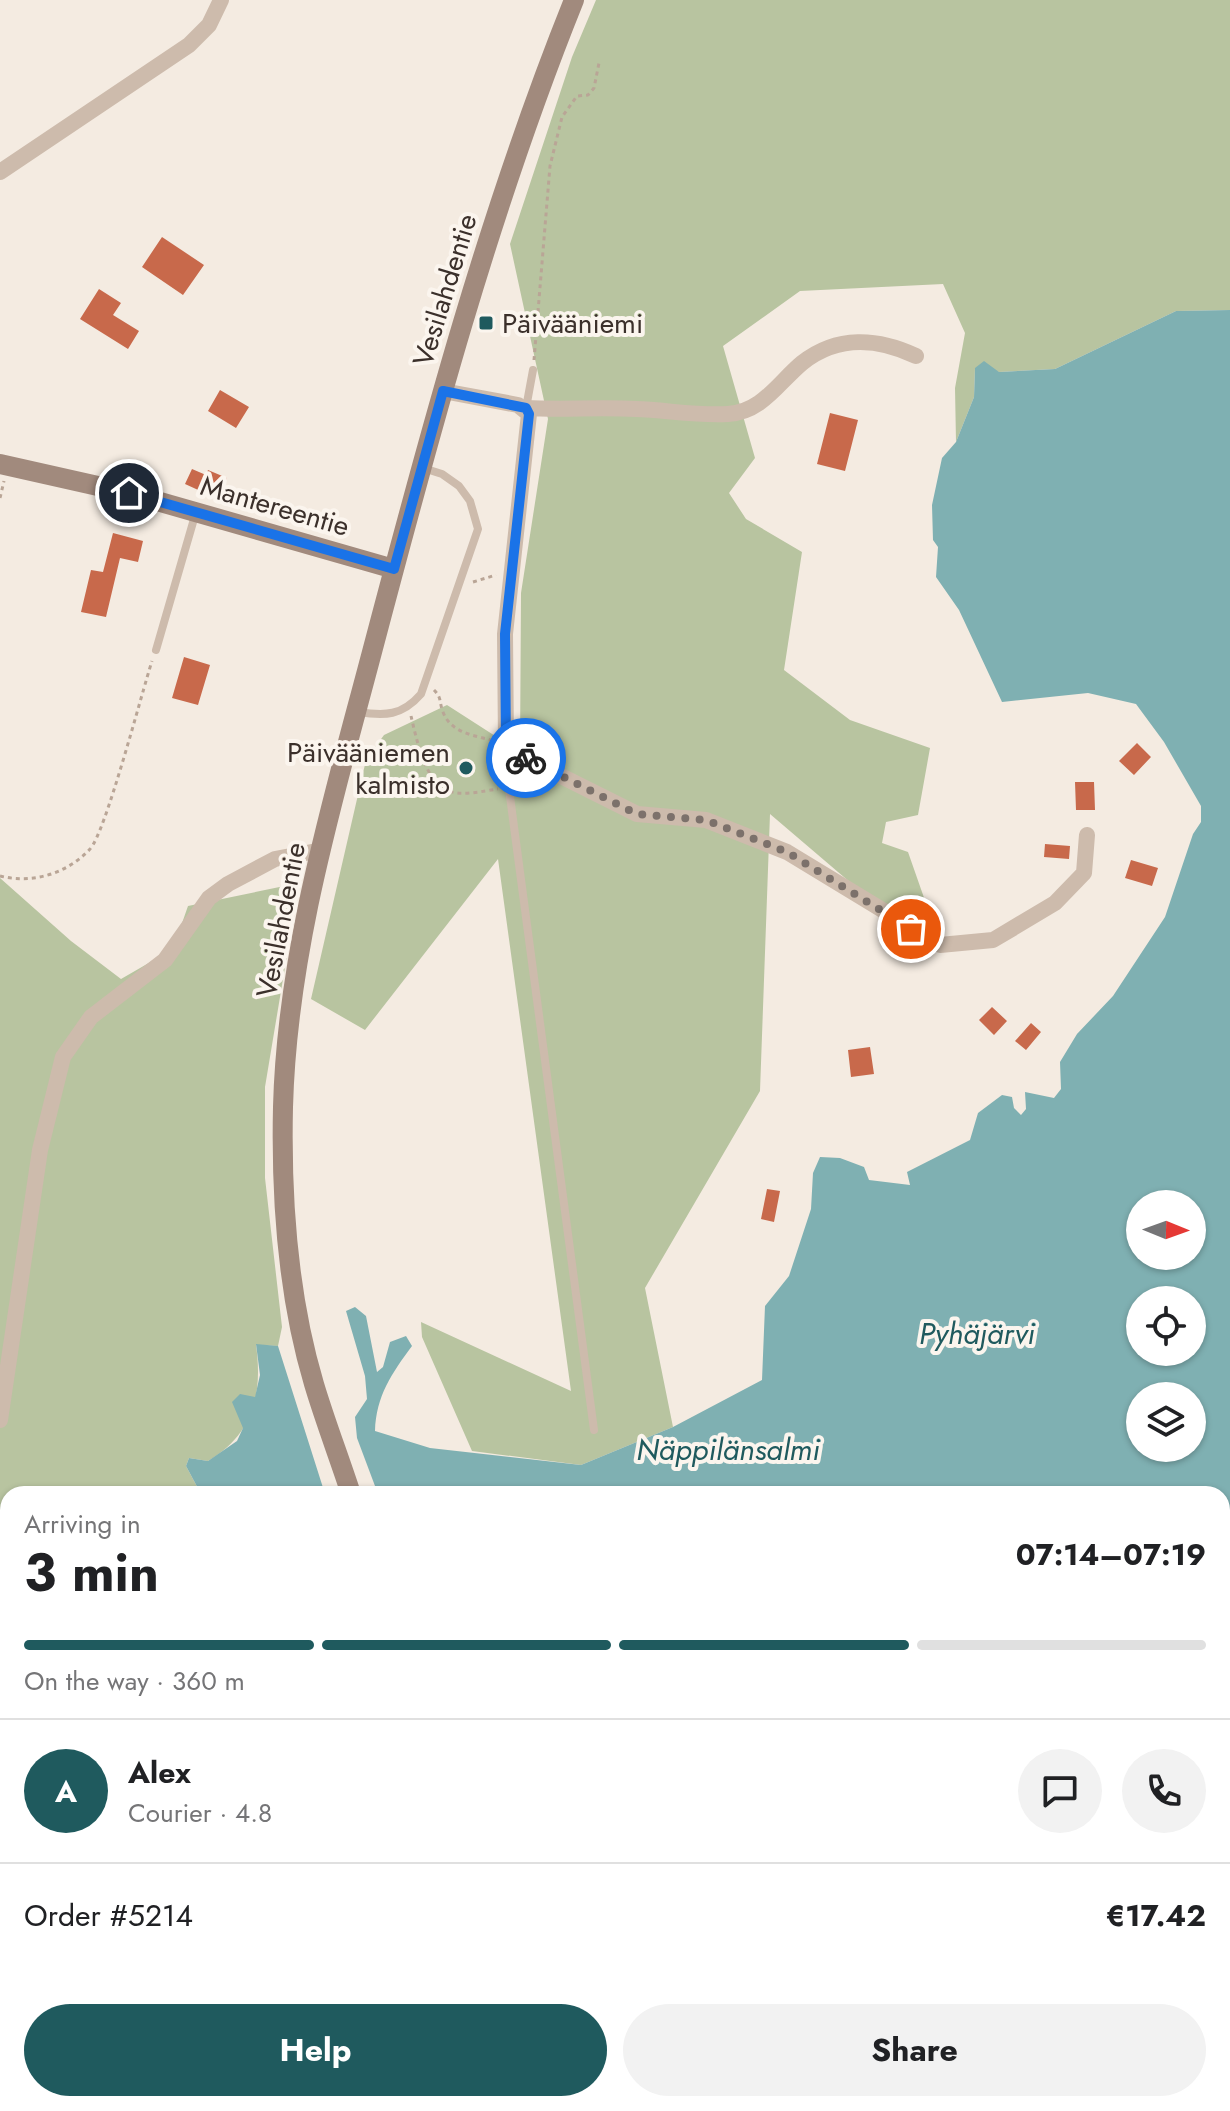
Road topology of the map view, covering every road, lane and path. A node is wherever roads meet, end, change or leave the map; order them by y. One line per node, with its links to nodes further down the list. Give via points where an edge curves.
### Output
1 (221, 0): 4 (street, via 209,25 189,45)
2 (574, 0): 7 (main road, Vesilahdentie, via 480,266)
3 (599, 63): 6 (path, via 594,88 577,96 562,117 550,166)
4 (0, 172)
5 (916, 356): 8 (street, via 887,343 833,345 803,362 754,407 730,414)
6 (533, 370): 8 (lane)
7 (443, 391): 8 (street); 10 (main road, Vesilahdentie)
8 (526, 408): 13 (street)
9 (0, 464): 11 (main road, Mantereentie)
10 (420, 467): 12 (main road, Vesilahdentie); 14 (lane, via 442,474 470,501 478,529)
11 (196, 511): 12 (main road, Mantereentie); 15 (lane)
12 (394, 569): 18 (main road, Vesilahdentie)
13 (511, 570): 14 (path, via 469,584); 19 (street, via 505,634)
14 (460, 581): 16 (lane)
15 (156, 650): 23 (path, via 92,848 60,871 32,879)
16 (425, 682): 17 (lane); 19 (path, via 441,696 443,713 455,729)
17 (409, 709): 18 (lane, via 385,716); 20 (path, via 420,756 440,786 457,793)
18 (357, 712): 22 (main road, Vesilahdentie)
19 (506, 745): 20 (lane); 21 (street, via 637,814 706,820 787,852 940,945 993,940 1055,903 1084,873)
20 (509, 789): 25 (lane)
21 (1087, 835)
22 (322, 850): 24 (street, via 275,859 209,898 165,960 91,1017 63,1057 40,1150); 26 (main road, Vesilahdentie, via 293,990 283,1104 284,1182 308,1355)
23 (0, 876)
24 (0, 1420)
25 (594, 1430)
26 (349, 1486)

